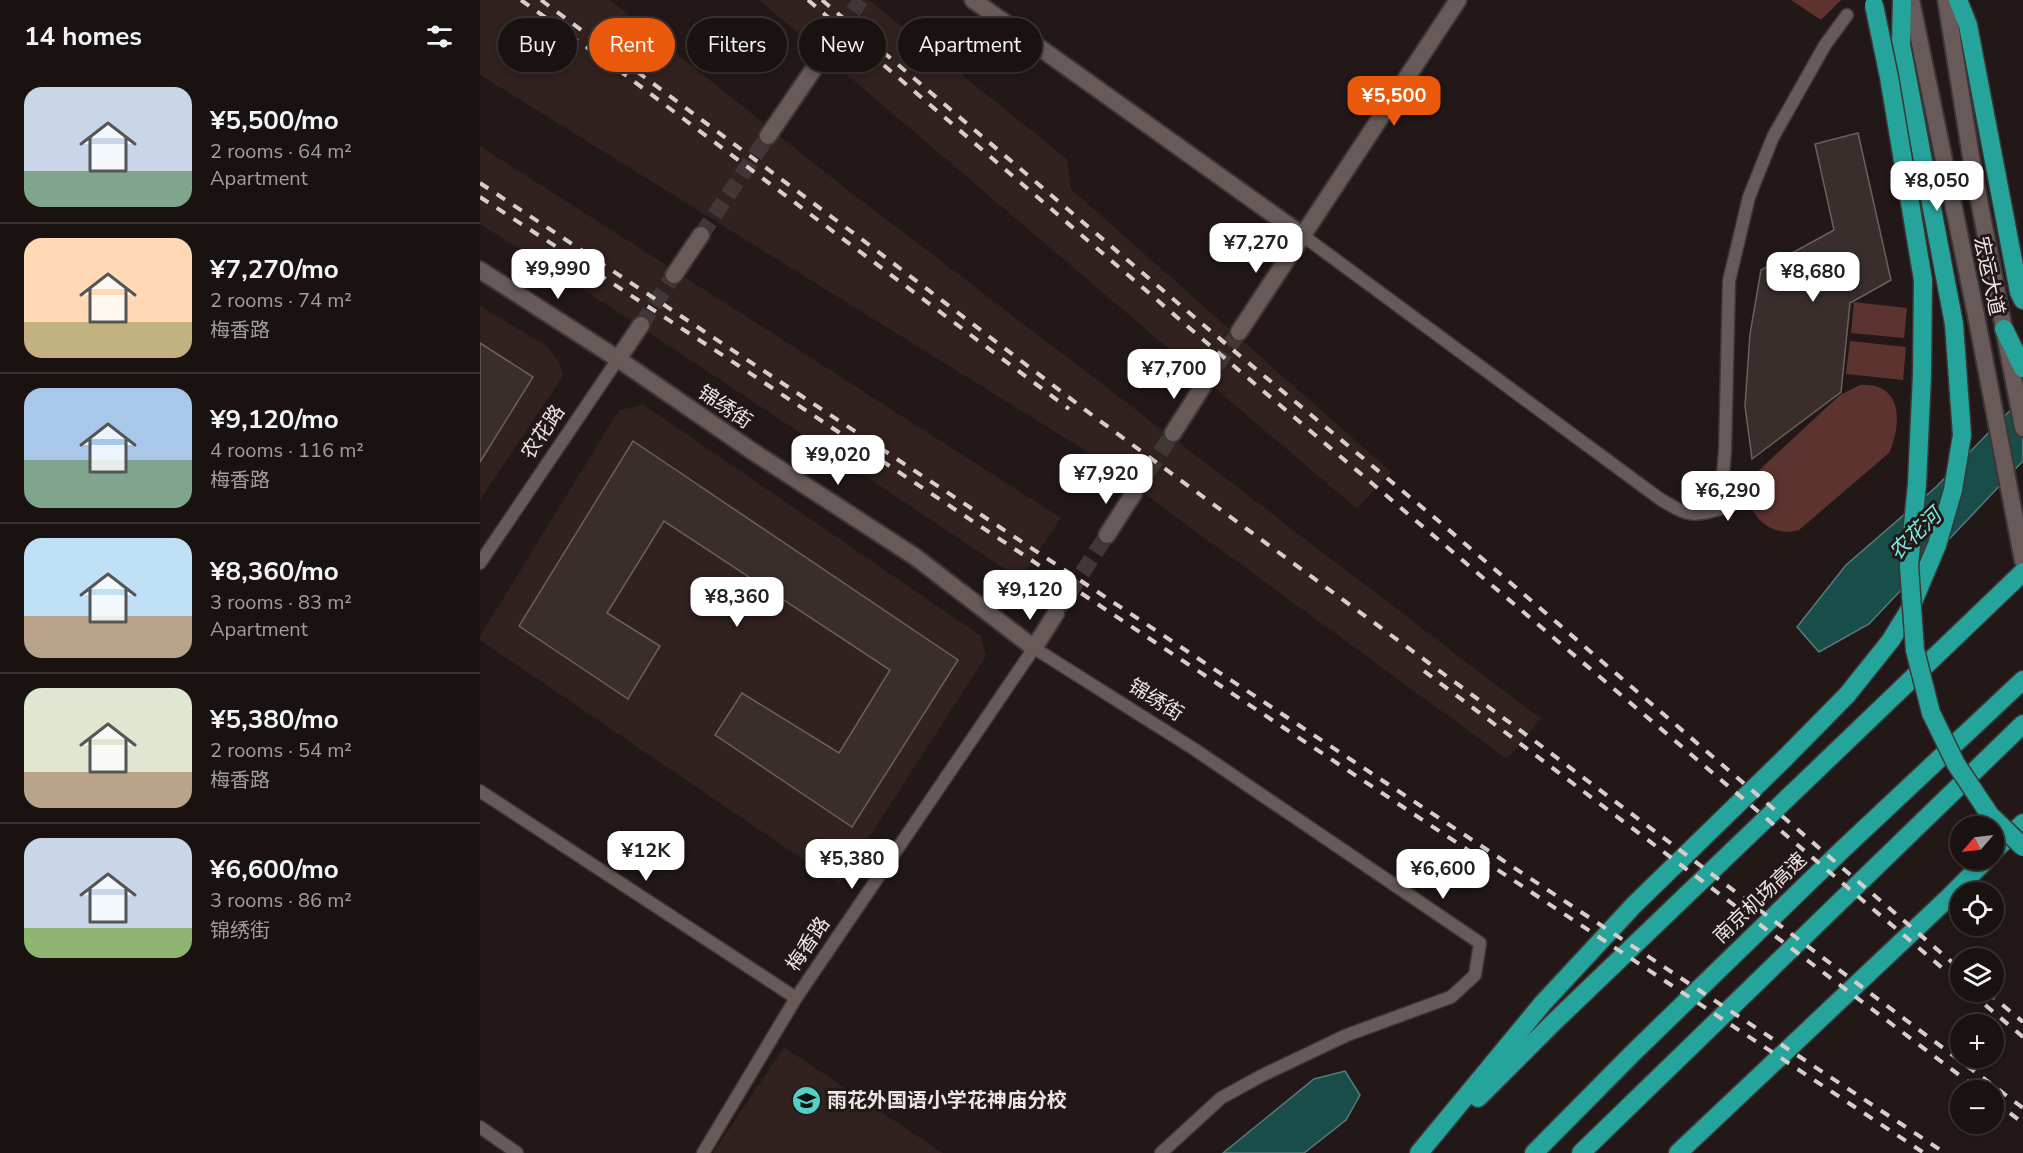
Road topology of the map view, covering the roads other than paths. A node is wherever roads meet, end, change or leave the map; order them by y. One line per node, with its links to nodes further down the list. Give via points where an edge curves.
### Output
1 (973, 0): 12 (street)
2 (1458, 0): 12 (street)
3 (1902, 0): 43 (highway, via 1901,45 1954,324 1962,435 1953,490 1937,545 1910,609 1847,695 1634,905 1544,1003)
4 (1911, 0): 26 (street, 宏运大道)
5 (1946, 0): 17 (street, 宏运大道)
6 (1958, 0): 15 (highway, via 1968,25)
7 (1874, 3): 36 (highway, bridge, via 1923,280 1917,484 1909,566 1915,650 1931,713 1956,764 1990,814)
8 (1846, 15): 12 (street, via 1773,137 1749,197 1729,281 1720,509 1700,515 1681,511 1660,499)
9 (812, 72): 10 (street)
10 (768, 136)
11 (701, 235): 14 (street)
12 (1302, 235): 18 (street)
13 (480, 270): 19 (street, 锦绣街)
14 (674, 275)
15 (2023, 300)
16 (640, 325): 19 (street, 农花路)
17 (2004, 329): 20 (highway); 22 (street, 宏运大道)
18 (1239, 332)
19 (618, 359): 27 (street, 农花路); 30 (street, 锦绣街, via 914,556)
20 (2023, 368)
21 (1203, 386): 23 (street)
22 (2023, 428)
23 (1173, 433)
24 (1134, 493): 25 (street)
25 (1107, 535)
26 (2023, 561)
27 (480, 563)
28 (2023, 572): 44 (highway, via 1553,1023)
29 (1056, 613): 30 (street, 梅香路)
30 (1034, 648): 38 (street, 梅香路); 42 (street, 锦绣街, via 1194,749 1480,943 1475,975 1451,997 1347,1035 1261,1076 1221,1098)
31 (2023, 680): 45 (highway, 南京机场高速, via 1826,866)
32 (2023, 724): 46 (highway)
33 (480, 791): 38 (street)
34 (2023, 823): 35 (highway)
35 (2004, 841)
36 (2023, 847)
37 (1976, 870): 47 (highway)
38 (796, 998): 41 (street, 梅香路)
39 (480, 1127): 40 (street)
40 (517, 1153)
41 (703, 1153)
42 (1161, 1153)
43 (1419, 1153)
44 (1424, 1153)
45 (1534, 1153)
46 (1581, 1153)
47 (1678, 1153)

